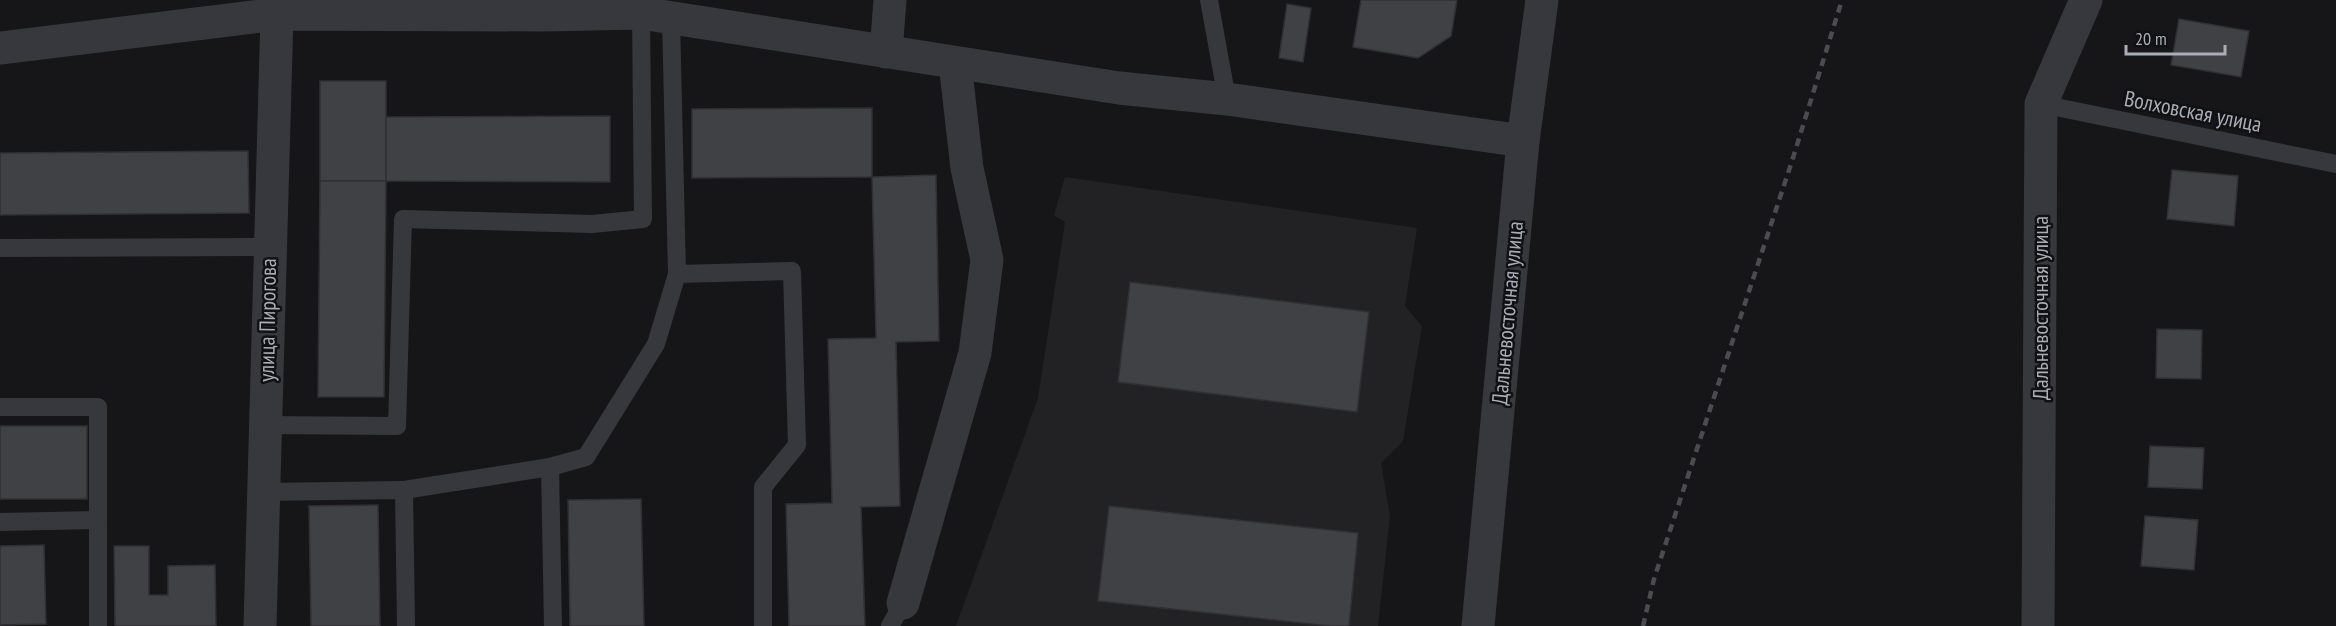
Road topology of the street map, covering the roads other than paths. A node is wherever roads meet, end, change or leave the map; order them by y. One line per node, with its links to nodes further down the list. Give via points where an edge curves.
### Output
1 (890, 0): 10 (street)
2 (1209, 0): 12 (lane)
3 (1542, 0): 14 (street, Дальневосточная улица)
4 (2086, 0): 13 (street, Дальневосточная улица)
5 (319, 7): 6 (street); 7 (street)
6 (599, 7): 8 (street)
7 (277, 14): 9 (street); 16 (street, улица Пирогова)
8 (656, 15): 10 (street); 18 (lane); 20 (lane, via 643,219 592,224 403,219 397,426)
9 (0, 48)
10 (886, 52): 11 (street)
11 (955, 63): 12 (street, via 1119,88); 26 (street, via 967,168 987,260 975,353)
12 (1227, 99): 14 (street)
13 (2041, 104): 15 (lane, Волховская улица); 33 (street, Дальневосточная улица)
14 (1523, 141): 32 (street, Дальневосточная улица)
15 (2336, 164)
16 (269, 247): 17 (lane); 20 (street, улица Пирогова)
17 (0, 248)
18 (677, 274): 21 (lane, via 656,344 586,457); 31 (lane, via 792,271 797,445 763,487)
19 (0, 407): 24 (lane, via 98,407)
20 (264, 425): 23 (street, улица Пирогова)
21 (550, 467): 22 (lane); 30 (lane)
22 (404, 490): 23 (lane); 29 (lane)
23 (263, 492): 28 (street, улица Пирогова)
24 (98, 520): 25 (lane); 27 (lane)
25 (0, 522)
26 (896, 614)
27 (98, 626)
28 (260, 626)
29 (406, 626)
30 (553, 626)
31 (763, 626)
32 (1478, 626)
33 (2038, 626)

